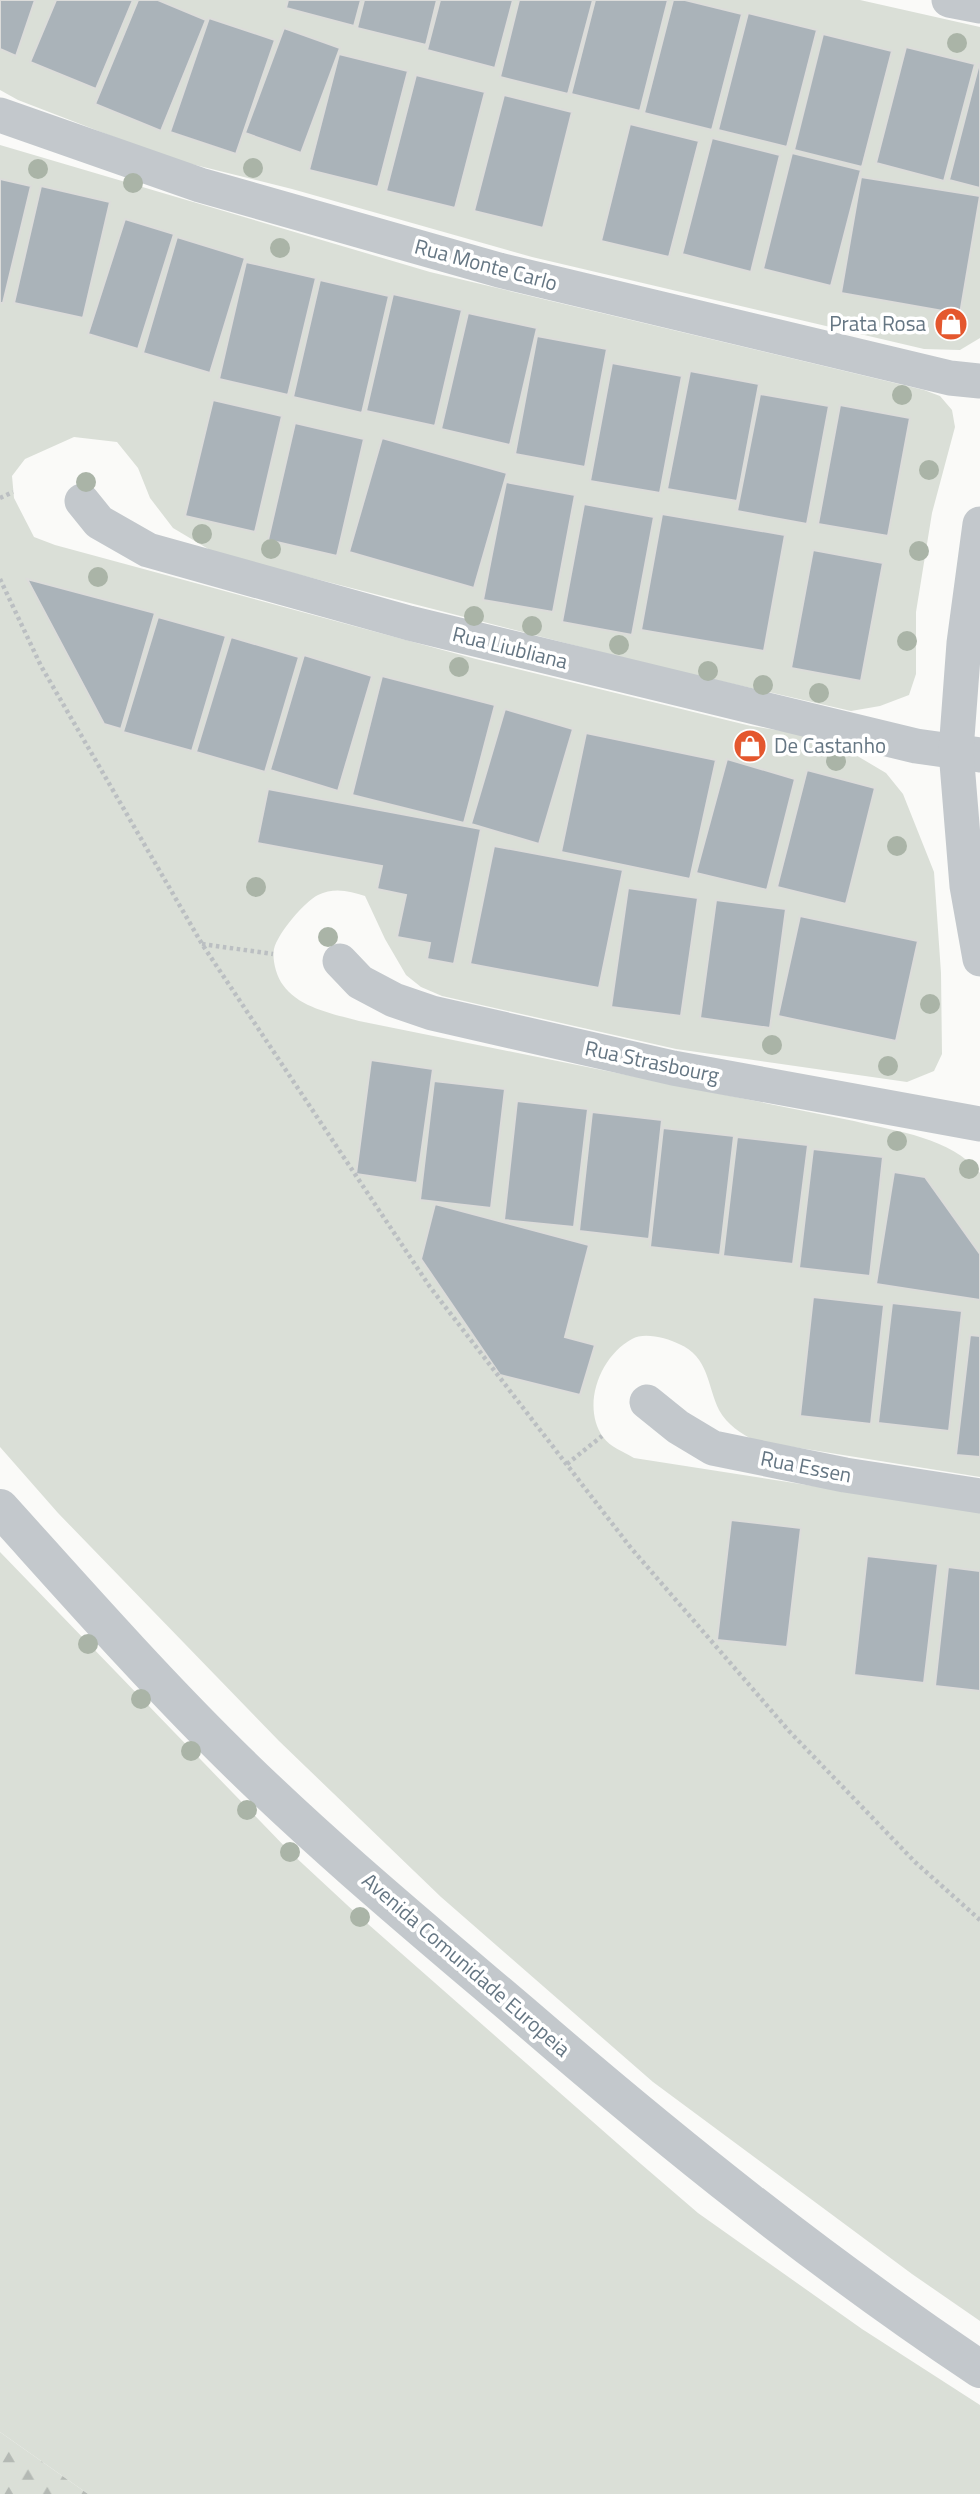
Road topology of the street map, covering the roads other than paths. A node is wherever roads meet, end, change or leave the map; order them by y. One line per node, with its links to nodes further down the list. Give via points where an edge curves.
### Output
1 (948, 0): 2 (street)
2 (980, 6)
3 (0, 115): 4 (street, Rua Monte Carlo, via 200,185 499,270)
4 (980, 381)
5 (82, 501): 7 (street, Rua Liubliana, via 99,522 148,550 409,623 916,746)
6 (980, 524): 7 (street, via 964,643)
7 (968, 753): 8 (street, via 967,886)
8 (980, 960)
9 (340, 961): 10 (street, Rua Strasbourg, via 360,982 432,1013 673,1068)
10 (980, 1124)
11 (647, 1402): 12 (street, Rua Essen, via 713,1448)
12 (980, 1496)
13 (0, 1508): 14 (street, Avenida Comunidade Europeia, via 228,1752 407,1916 668,2138 894,2312)
14 (980, 2369)

